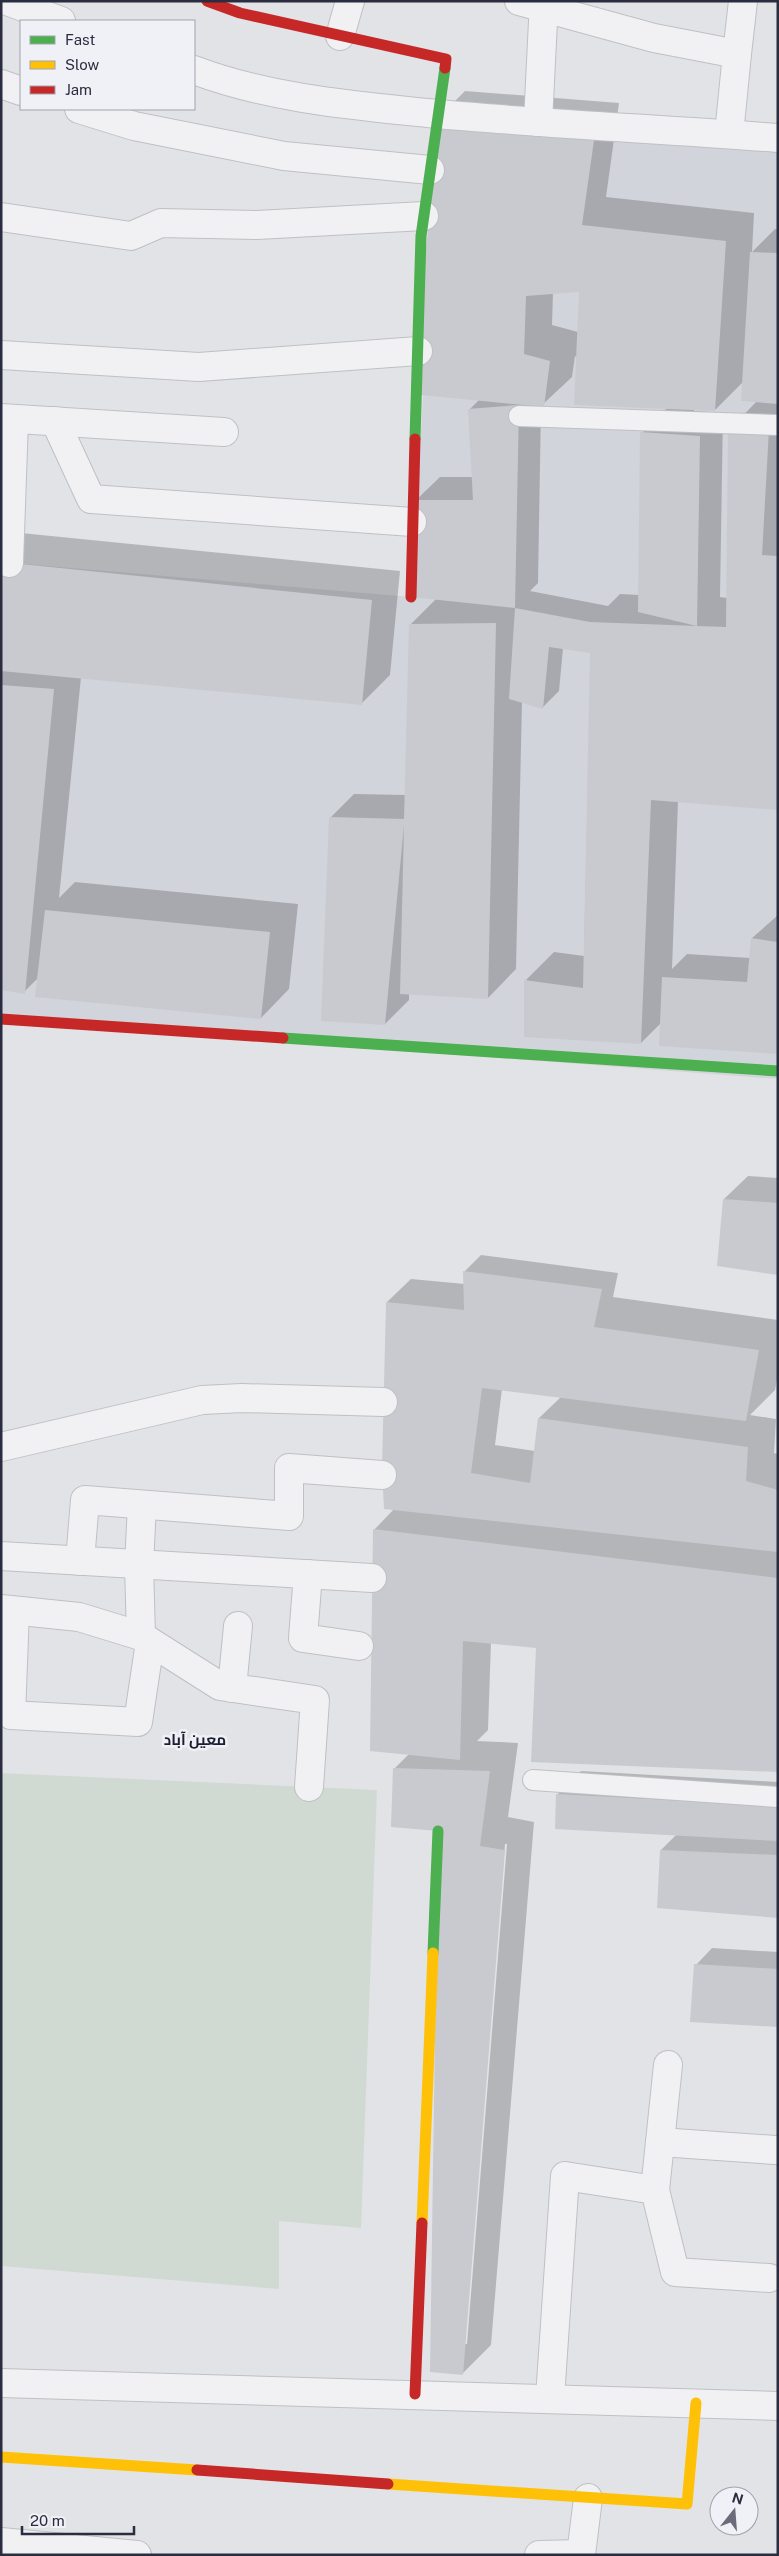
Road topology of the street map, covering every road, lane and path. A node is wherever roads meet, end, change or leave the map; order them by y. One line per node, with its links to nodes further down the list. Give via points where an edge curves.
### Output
1 (7, 1): 6 (street)
2 (207, 1): 7 (street, via 240,13)
3 (350, 1): 7 (street)
4 (743, 1): 8 (street)
5 (535, 4): 8 (street, via 654,38); 12 (street)
6 (58, 20)
7 (340, 36): 11 (street, via 446,59)
8 (737, 54): 13 (street)
9 (195, 70): 11 (street, via 273,92)
10 (82, 110): 15 (street, via 134,126 284,156)
11 (440, 114): 12 (street); 15 (street)
12 (538, 122): 13 (street)
13 (729, 134): 14 (street)
14 (778, 138)
15 (430, 170): 16 (street)
16 (424, 216): 17 (street, via 257,225 161,223 131,236); 18 (street)
17 (1, 217)
18 (418, 351): 19 (street, via 199,367); 25 (street)
19 (1, 355)
20 (519, 416): 23 (lane)
21 (8, 419): 22 (street); 26 (street)
22 (55, 421): 24 (street); 25 (street, via 91,499)
23 (778, 425)
24 (224, 432)
25 (412, 522): 27 (street)
26 (8, 563)
27 (411, 597)
28 (1, 1019): 29 (street)
29 (778, 1071)
30 (383, 1402): 31 (street, via 202,1400)
31 (1, 1447)
32 (382, 1475): 33 (street, via 289,1468 289,1516)
33 (142, 1505): 35 (street, via 85,1500); 36 (street)
34 (1, 1556): 35 (street)
35 (80, 1561): 36 (street)
36 (139, 1565): 37 (street); 41 (street)
37 (308, 1574): 38 (street); 42 (street, via 303,1638)
38 (372, 1578)
39 (8, 1610): 41 (street, via 79,1617); 41 (street, via 11,1715 138,1722)
40 (238, 1626): 43 (street)
41 (145, 1639): 43 (street, via 220,1686)
42 (359, 1646)
43 (232, 1688): 45 (street, via 315,1700)
44 (533, 1780): 46 (lane)
45 (309, 1787)
46 (778, 1797)
47 (438, 1832): 54 (street)
48 (668, 2065): 49 (street)
49 (660, 2142): 50 (street); 51 (street)
50 (775, 2150)
51 (655, 2190): 52 (street, via 675,2272); 55 (street, via 565,2176)
52 (769, 2278)
53 (1, 2383): 54 (street)
54 (415, 2394): 55 (street)
55 (550, 2398): 56 (street)
56 (696, 2402): 57 (street); 59 (street, via 686,2504)
57 (778, 2406)
58 (1, 2457): 59 (street)
59 (588, 2498): 62 (street)
60 (1, 2542): 61 (street)
61 (62, 2551): 63 (street)
62 (581, 2554): 64 (street)
63 (137, 2555)
64 (540, 2555)

